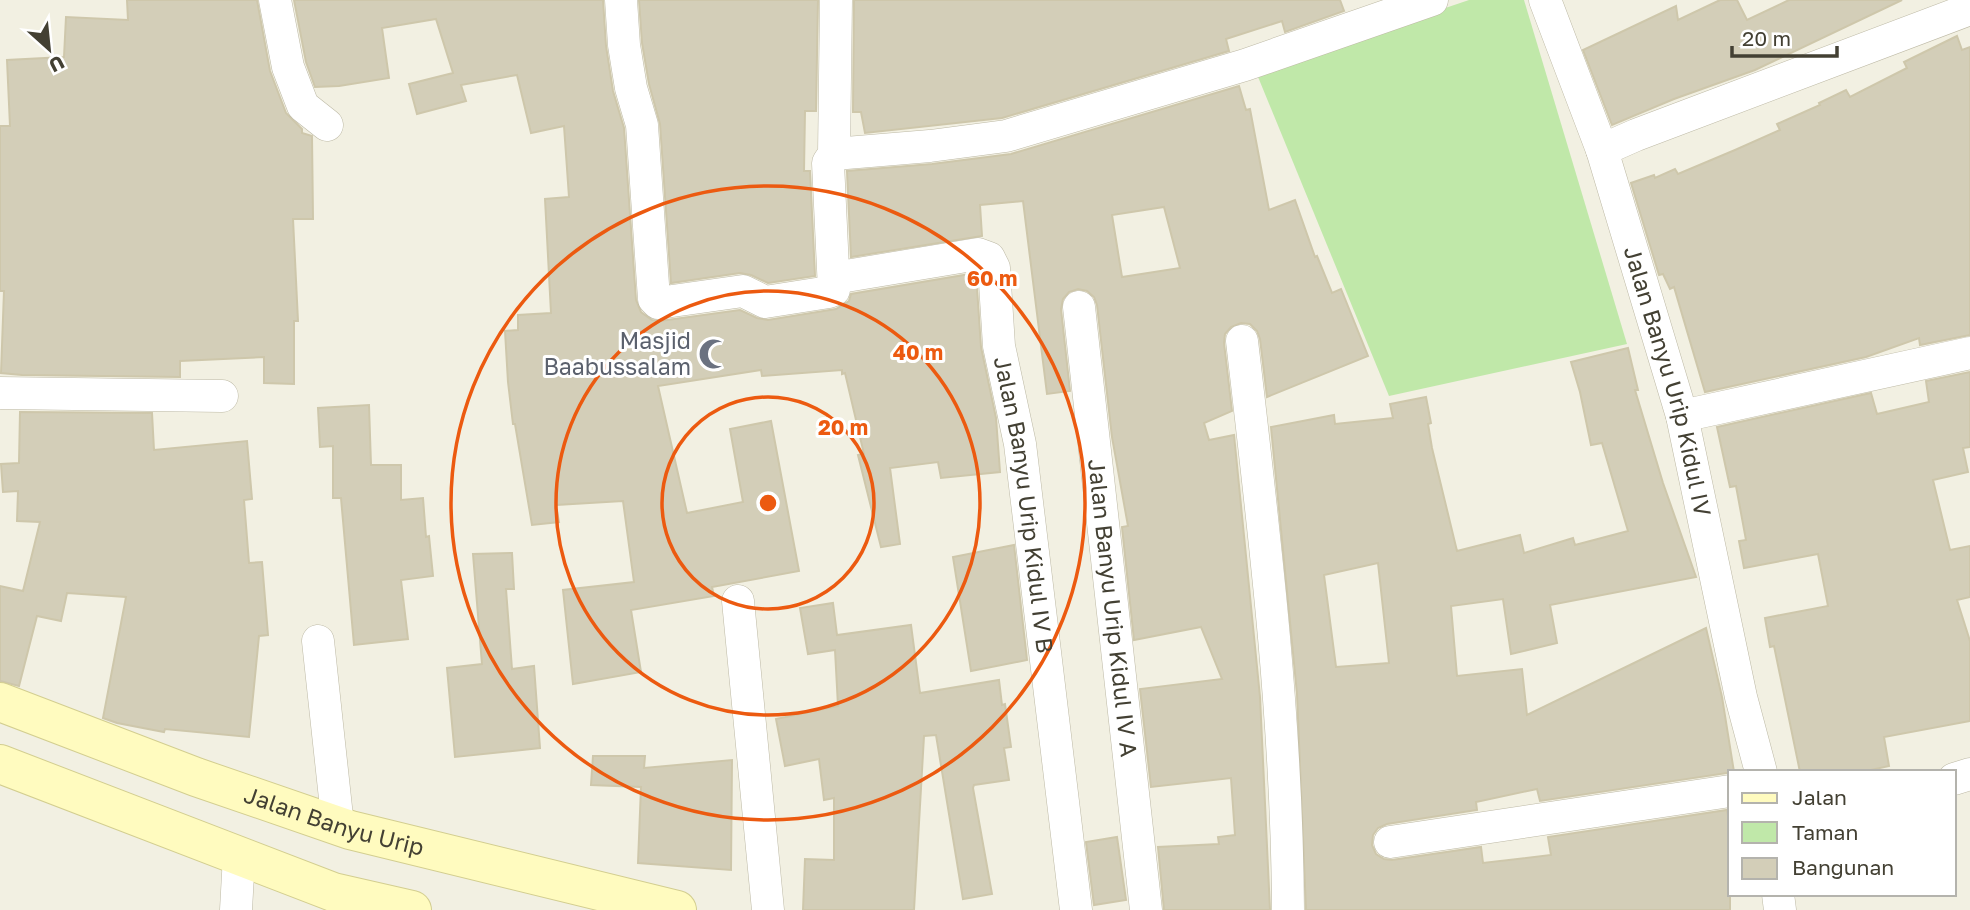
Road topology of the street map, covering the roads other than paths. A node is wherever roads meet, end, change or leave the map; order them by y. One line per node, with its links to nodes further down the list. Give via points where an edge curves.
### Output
1 (275, 0): 7 (street, via 288,67 303,106)
2 (621, 0): 10 (street, via 629,77 642,125 656,302 744,292 765,302 829,292 834,290)
3 (836, 0): 9 (street)
4 (1432, 0): 9 (street, via 1245,65 1006,136)
5 (1545, 0): 8 (street, Jalan Banyu Urip Kidul IV)
6 (1970, 9): 8 (street)
7 (327, 125)
8 (1602, 150): 16 (street, Jalan Banyu Urip Kidul IV)
9 (834, 154): 10 (street, via 828,163)
10 (834, 278): 30 (street, Jalan Banyu Urip Kidul IV B, via 978,254 989,258 994,268 999,346 1020,444)
11 (1079, 307): 31 (street, Jalan Banyu Urip Kidul IV A)
12 (1242, 341): 32 (street, via 1277,653)
13 (1970, 353): 16 (street)
14 (0, 393): 15 (street)
15 (222, 396)
16 (1682, 416): 21 (street, Jalan Banyu Urip Kidul IV)
17 (738, 601): 29 (street)
18 (318, 641): 23 (street)
19 (0, 702): 23 (main road, Jalan Banyu Urip)
20 (0, 764): 25 (main road)
21 (1760, 770)
22 (1728, 791): 24 (street)
23 (338, 826): 28 (main road, Jalan Banyu Urip)
24 (1390, 842)
25 (239, 856): 26 (street); 27 (main road, via 333,892)
26 (236, 910)
27 (412, 910)
28 (677, 910)
29 (768, 910)
30 (1076, 910)
31 (1146, 910)
32 (1288, 910)

